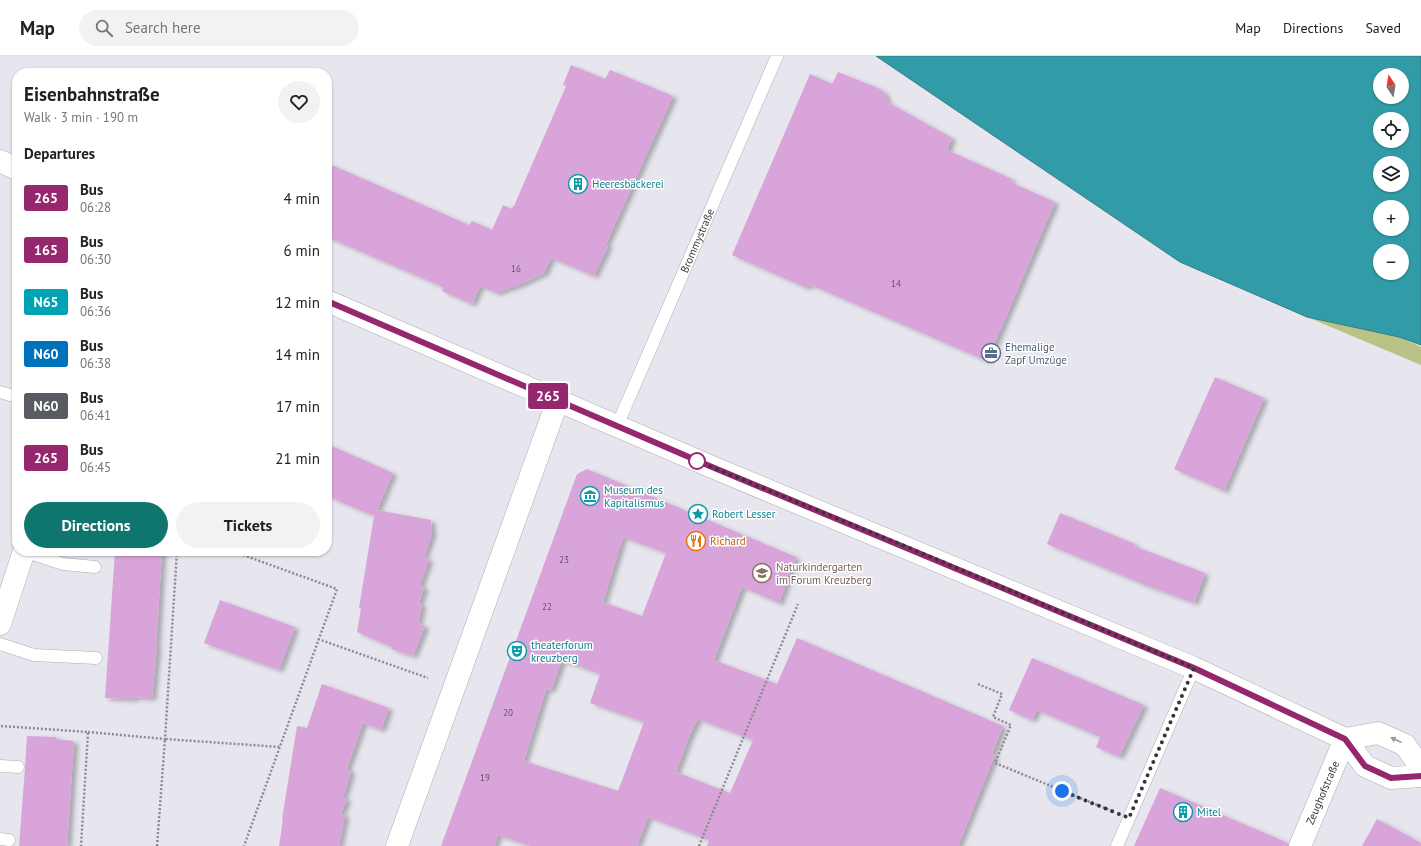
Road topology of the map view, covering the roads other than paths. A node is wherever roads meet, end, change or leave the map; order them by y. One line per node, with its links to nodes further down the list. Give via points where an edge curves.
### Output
1 (777, 56): 8 (lane, Brommystraße)
2 (0, 161): 3 (main road)
3 (12, 167)
4 (332, 303): 7 (main road)
5 (0, 392): 6 (lane)
6 (12, 396)
7 (558, 400): 8 (main road); 21 (main road)
8 (617, 426): 15 (main road)
9 (22, 556): 12 (main road)
10 (39, 556): 11 (lane, via 63,564)
11 (95, 567)
12 (0, 624)
13 (0, 644): 14 (lane, via 34,655)
14 (96, 658)
15 (1194, 668): 16 (main road); 22 (lane)
16 (1345, 739): 19 (main road, one-way to 16, via 1405,745 1378,733); 20 (main road, via 1365,766 1391,778); 23 (main road, Zeughofstraße)
17 (0, 766): 18 (lane)
18 (18, 767)
19 (1421, 768)
20 (1421, 776)
21 (397, 846)
22 (1117, 846)
23 (1300, 846)

